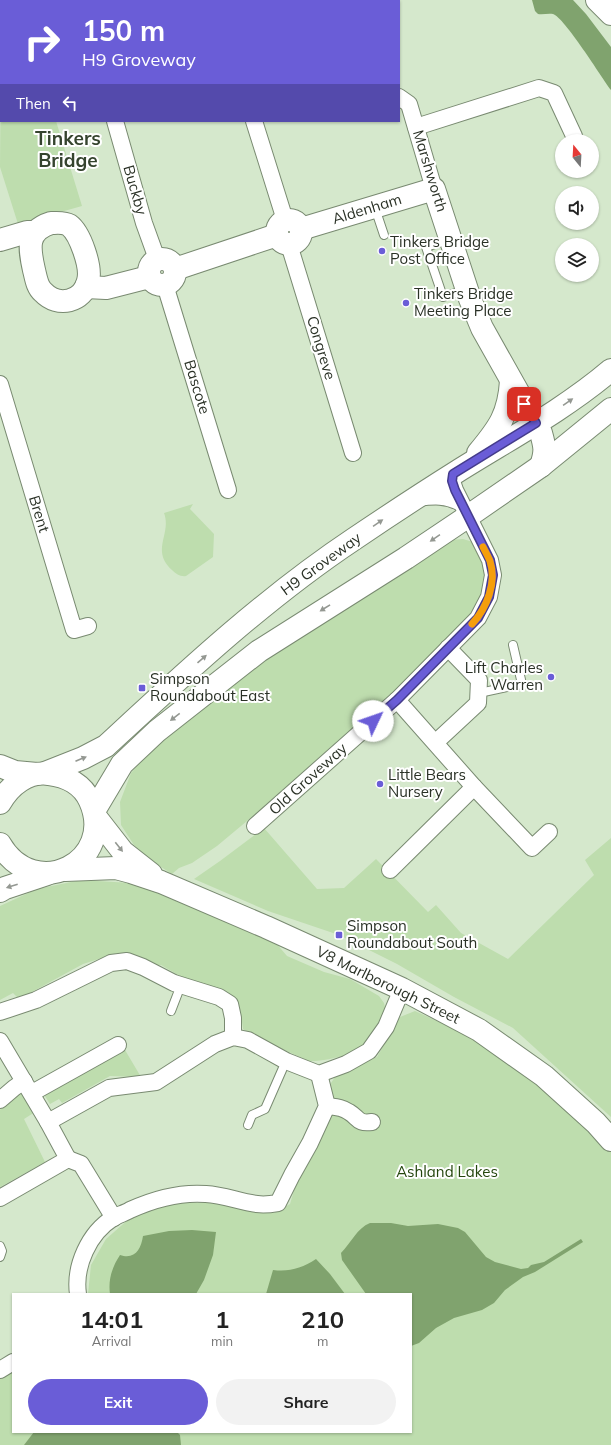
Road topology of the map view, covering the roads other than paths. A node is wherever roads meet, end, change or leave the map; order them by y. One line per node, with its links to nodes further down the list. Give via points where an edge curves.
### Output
1 (597, 0): 2 (street)
2 (611, 14)
3 (400, 97): 6 (street, Marshworth, via 409,104)
4 (115, 122): 14 (street, Buckby, via 144,223)
5 (254, 122): 11 (street, Congreve)
6 (416, 126): 7 (street, via 522,99 539,88 554,93); 8 (street, Marshworth)
7 (573, 134)
8 (434, 189): 9 (street, Aldenham); 17 (street, Marshworth, via 482,328)
9 (375, 207): 11 (street, Aldenham); 12 (lane)
10 (36, 232): 13 (street); 15 (street, via 42,226 51,223 67,224 72,228 78,235 89,269); 15 (street, via 30,242 30,248 38,285 43,292 52,299 66,302 76,299)
11 (289, 232): 14 (street, Aldenham); 23 (street, Congreve, via 291,251)
12 (384, 235)
13 (0, 240)
14 (162, 273): 15 (street, Aldenham, via 106,288); 26 (street, Bascote)
15 (86, 287)
16 (611, 370): 20 (street, one-way to 16)
17 (511, 381): 20 (street, Marshworth); 22 (street)
18 (0, 384): 29 (street, Brent, via 74,630)
19 (611, 409): 21 (street)
20 (538, 428): 21 (street, via 553,437); 22 (street); 24 (street, Marshworth, via 545,447 545,454)
21 (583, 432): 24 (street)
22 (500, 438): 25 (street, H9 Groveway)
23 (353, 452)
24 (538, 468): 28 (street, via 501,494)
25 (460, 470): 27 (street, H9 Groveway); 28 (street, Old Groveway, via 452,481)
26 (228, 490)
27 (414, 498): 28 (street, via 452,498); 36 (street, H9 Groveway, one-way to 27, via 106,746 256,613 352,540)
28 (464, 510): 31 (street, Old Groveway, via 490,560 493,575 489,597 478,618); 39 (street, one-way to 39, via 406,558 259,651 158,731 122,764)
29 (88, 626)
30 (512, 645): 32 (lane, via 522,684)
31 (448, 648): 32 (street, via 479,680); 33 (street, Old Groveway)
32 (478, 693): 34 (street, via 478,703)
33 (397, 700): 34 (street); 40 (street, Old Groveway)
34 (436, 742): 37 (street)
35 (0, 766): 36 (street, via 15,772)
36 (41, 774): 38 (street, H9 Groveway, via 26,777 15,784 6,792); 39 (street, V8 Marlborough Street, via 61,776 76,783 88,796)
37 (474, 787): 41 (street, via 532,848); 43 (street)
38 (0, 803)
39 (95, 814): 44 (street, via 96,829 86,853 76,863); 45 (street, V8 Marlborough Street, one-way to 45, via 123,852)
40 (255, 826)
41 (549, 832)
42 (0, 844): 44 (street, via 14,862 25,869 37,872)
43 (390, 870)
44 (57, 871): 45 (street, V8 Marlborough Street, via 116,868); 46 (street, one-way to 46)
45 (161, 882): 48 (street, V8 Marlborough Street)
46 (0, 891)
47 (181, 985): 49 (lane); 50 (street, via 127,961 111,963 36,1000); 51 (street, via 230,1004)
48 (402, 989): 55 (street, via 386,1027 369,1051 346,1064); 62 (street, V8 Marlborough Street, via 479,1030 544,1076)
49 (171, 1011)
50 (0, 1012)
51 (233, 1037): 54 (street, via 248,1040); 59 (street, via 215,1044 156,1082 109,1088)
52 (0, 1041): 56 (street)
53 (118, 1045): 56 (street)
54 (286, 1060): 55 (street); 61 (lane, via 265,1109 252,1115)
55 (319, 1074): 58 (street)
56 (28, 1087): 57 (street, via 14,1088); 59 (street)
57 (0, 1100)
58 (327, 1106): 60 (street, via 351,1112 358,1121); 65 (street, via 278,1203 258,1204 207,1194 182,1194 147,1202)
59 (48, 1122): 63 (street)
60 (372, 1122)
61 (248, 1125)
62 (611, 1140)
63 (68, 1160): 64 (street); 65 (street, via 81,1164)
64 (0, 1198)
65 (114, 1218): 68 (street, via 100,1229 88,1247 80,1265)
66 (0, 1246): 67 (lane)
67 (0, 1257)
68 (78, 1293)
69 (12, 1363): 70 (street)
70 (0, 1370)

